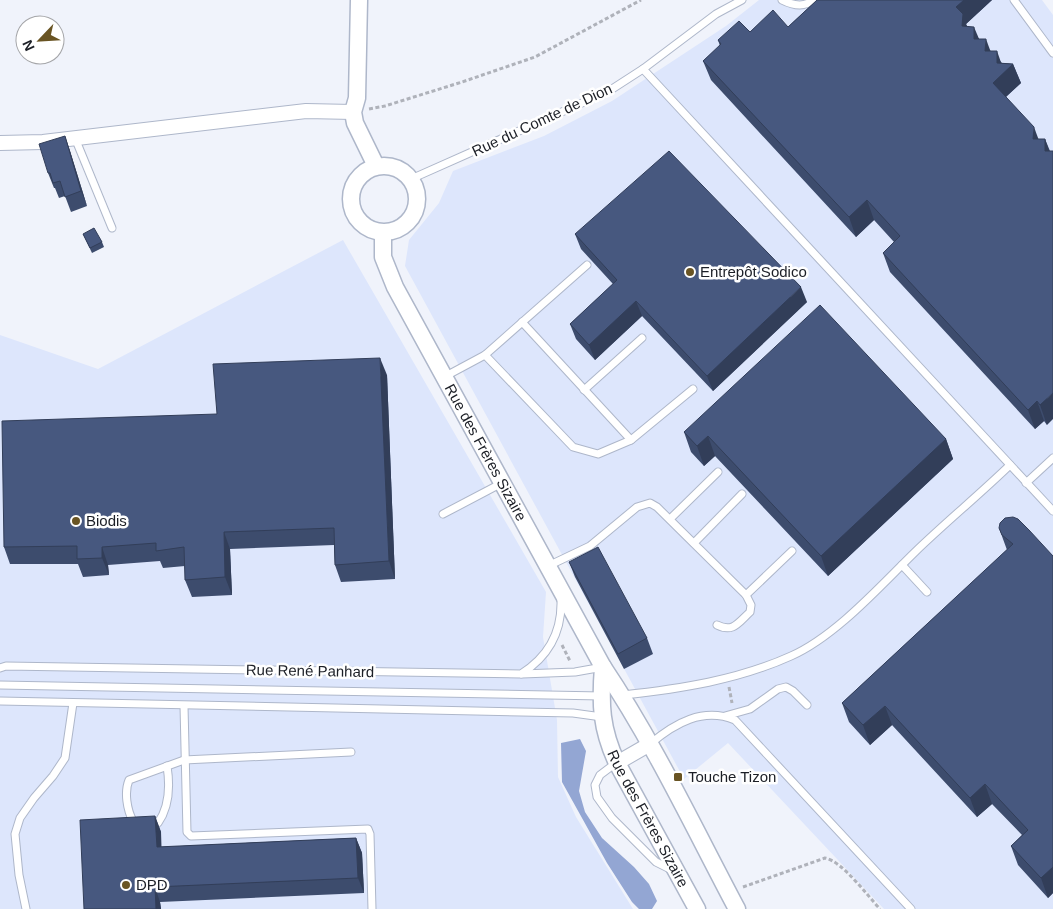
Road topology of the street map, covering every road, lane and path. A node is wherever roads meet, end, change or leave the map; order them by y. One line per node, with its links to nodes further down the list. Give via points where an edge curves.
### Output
1 (359, 0): 9 (street, via 357,98)
2 (641, 0): 9 (path, via 535,57 385,106)
3 (742, 0): 8 (lane, Rue du Comte de Dion, via 716,14)
4 (782, 0): 5 (lane, via 797,5)
5 (813, 0)
6 (1014, 0): 7 (lane)
7 (1053, 53)
8 (643, 68): 13 (lane, Rue du Comte de Dion, via 609,91); 25 (lane)
9 (353, 112): 10 (street, via 306,111); 12 (street)
10 (76, 138): 11 (street); 14 (lane)
11 (0, 143)
12 (376, 166): 13 (street, via 401,170); 15 (street, via 360,176 351,193 353,212 365,227)
13 (411, 179): 15 (street, via 417,196 414,214 401,228)
14 (112, 228)
15 (383, 232): 20 (street, Rue des Frères Sizaire, via 383,257 395,288)
16 (587, 265): 17 (lane)
17 (522, 322): 19 (lane); 22 (lane)
18 (642, 338): 22 (lane)
19 (485, 355): 20 (lane); 23 (lane, via 573,447 598,454)
20 (444, 377): 28 (street, Rue des Frères Sizaire)
21 (692, 389): 23 (lane)
22 (584, 390): 23 (lane)
23 (631, 440)
24 (1053, 458): 27 (lane)
25 (1010, 465): 27 (lane); 35 (lane)
26 (718, 472): 32 (lane)
27 (1026, 482): 30 (lane)
28 (502, 483): 31 (lane); 36 (street, Rue des Frères Sizaire)
29 (742, 494): 33 (lane)
30 (1053, 511)
31 (443, 514)
32 (670, 520): 33 (lane); 36 (lane, via 650,503 642,505 590,546)
33 (694, 543): 39 (lane)
34 (792, 551): 39 (lane)
35 (902, 565): 38 (lane); 44 (lane, via 844,620 810,646 792,656)
36 (548, 566): 37 (street, Rue des Frères Sizaire)
37 (561, 589): 41 (street, Rue des Frères Sizaire); 43 (lane, via 562,612 556,633 548,650)
38 (926, 592)
39 (746, 595): 40 (lane, via 750,612 731,628)
40 (717, 625)
41 (603, 667): 43 (lane, Rue René Panhard, via 575,672); 46 (street, Rue des Frères Sizaire)
42 (0, 668): 43 (lane, Rue René Panhard)
43 (521, 674)
44 (727, 679): 46 (lane); 51 (path)
45 (0, 685): 46 (lane)
46 (611, 696): 53 (street, Rue des Frères Sizaire); 54 (street)
47 (0, 701): 48 (lane)
48 (73, 703): 50 (lane); 61 (lane, via 65,758 20,818 15,834)
49 (807, 705): 51 (lane, via 786,687)
50 (184, 706): 53 (lane); 56 (lane)
51 (734, 715): 52 (lane)
52 (725, 716): 54 (lane, via 710,714 681,722); 66 (lane, via 748,732)
53 (602, 717): 57 (street, Rue des Frères Sizaire)
54 (650, 744): 57 (street); 60 (street)
55 (351, 752): 56 (lane)
56 (185, 763): 58 (lane); 62 (lane, via 187,832 191,836 368,829)
57 (617, 763): 59 (street, Rue des Frères Sizaire); 59 (lane, via 600,775 595,785 597,797 612,818 656,862)
58 (167, 766): 58 (lane, via 129,780 128,813 133,821 158,822 163,816 169,793)
59 (678, 873): 63 (street, Rue des Frères Sizaire)
60 (728, 892): 64 (street); 65 (path, via 825,858 840,865)
61 (26, 909)
62 (372, 909)
63 (696, 909)
64 (737, 909)
65 (880, 909)
66 (910, 909)

